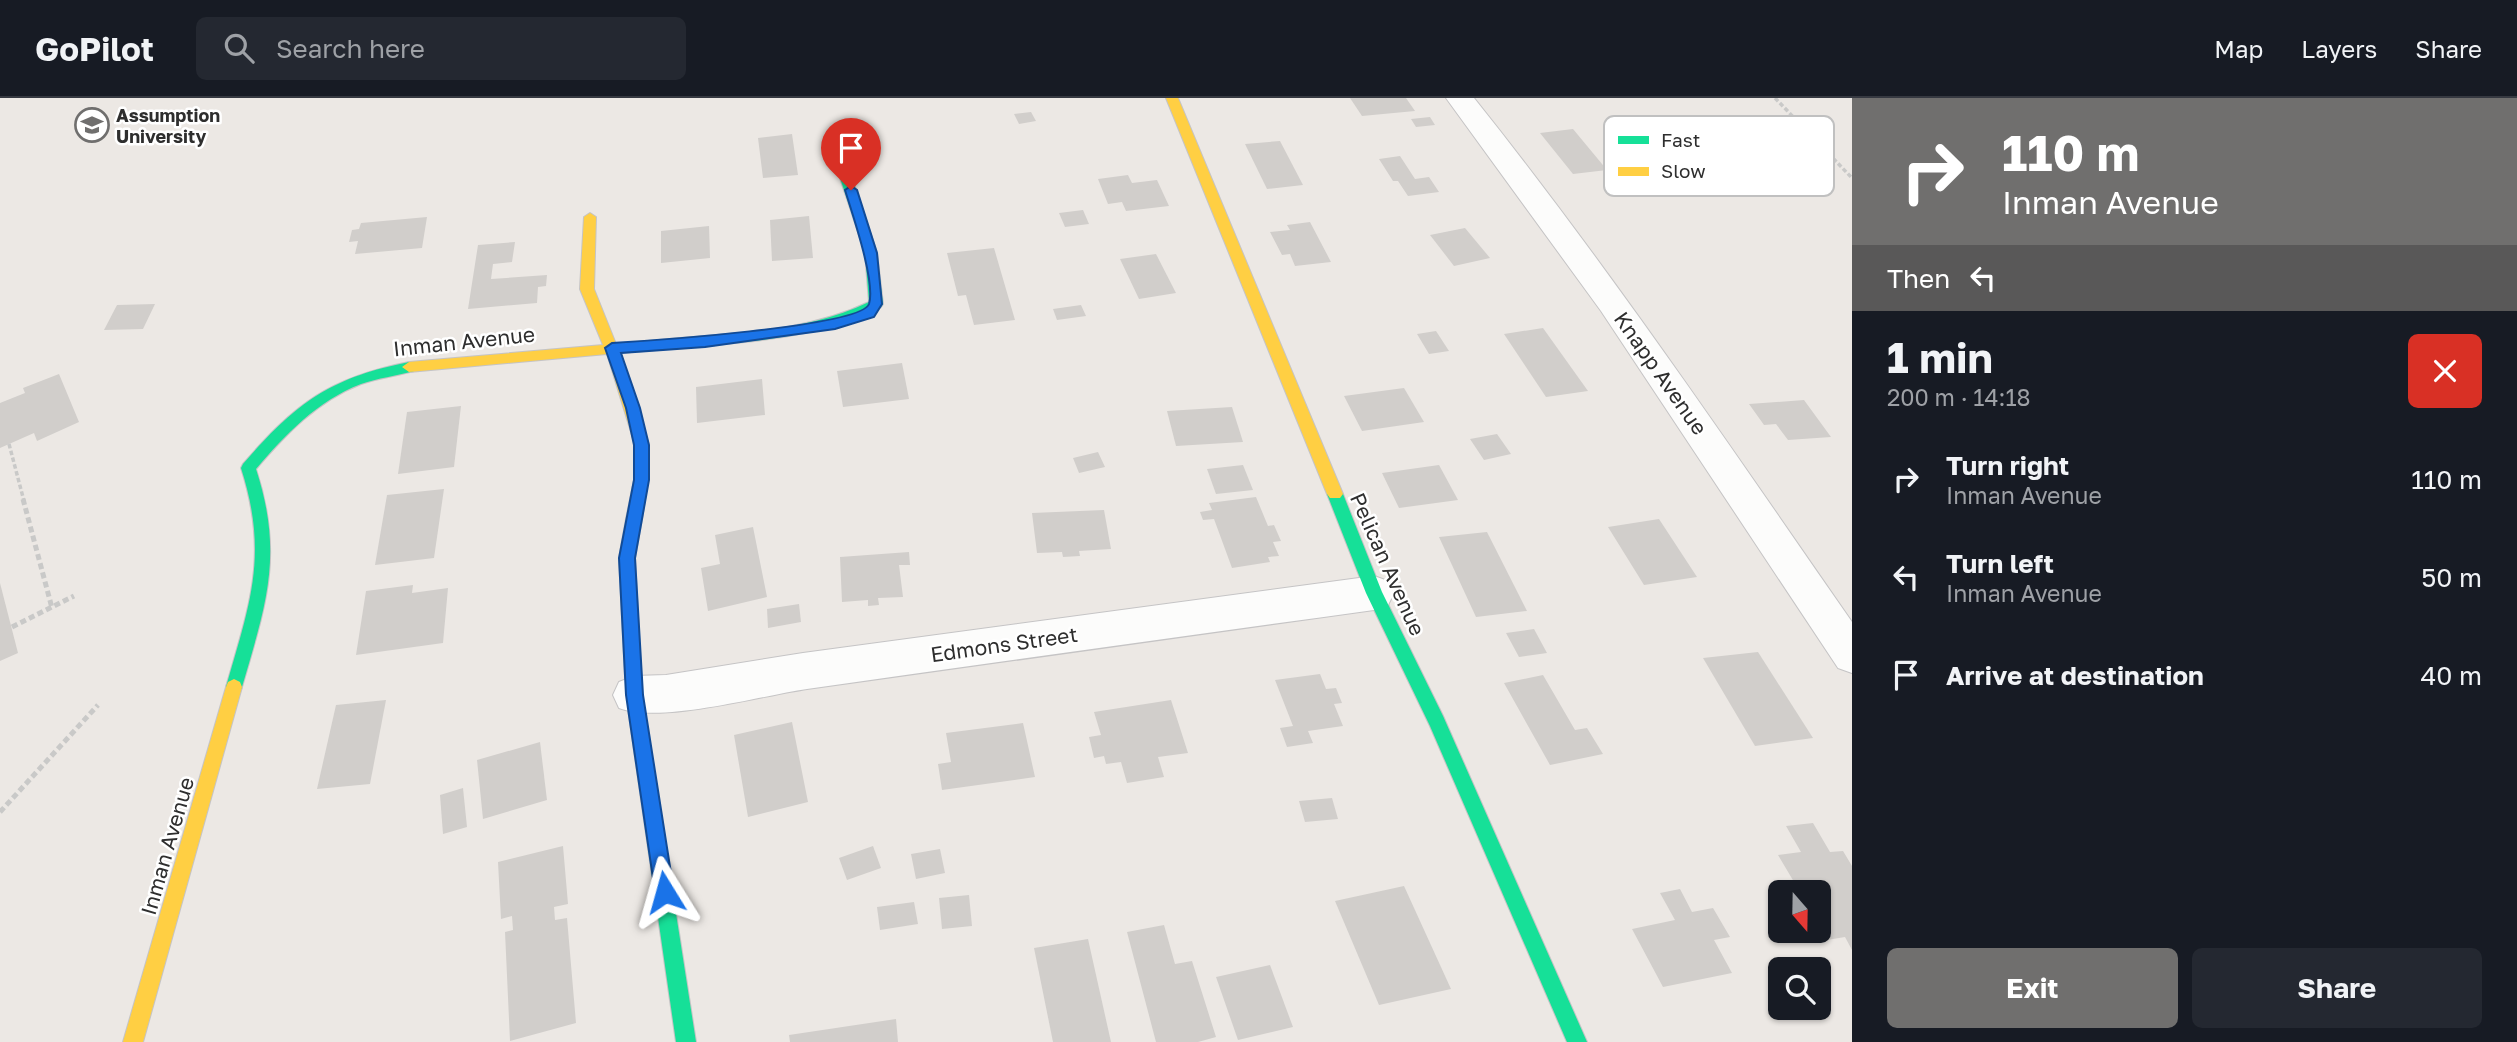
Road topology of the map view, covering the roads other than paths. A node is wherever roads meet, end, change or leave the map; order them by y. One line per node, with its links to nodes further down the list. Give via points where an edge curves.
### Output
1 (1171, 98): 6 (street, Pelican Avenue)
2 (1460, 98): 7 (street, Knapp Avenue, via 1554,219)
3 (841, 131): 5 (street, Inman Avenue, via 844,169 871,253 873,310 835,324 705,342)
4 (590, 217): 5 (street, via 587,289)
5 (612, 348): 8 (street, via 642,445 641,480 627,558); 9 (street, Inman Avenue, via 411,365 365,376 305,407 248,468 258,492 264,530 263,584)
6 (1374, 593): 8 (street, Edmons Street); 11 (street, Pelican Avenue, via 1437,722)
7 (1852, 655)
8 (634, 695): 10 (street)
9 (133, 1042)
10 (686, 1042)
11 (1577, 1042)

